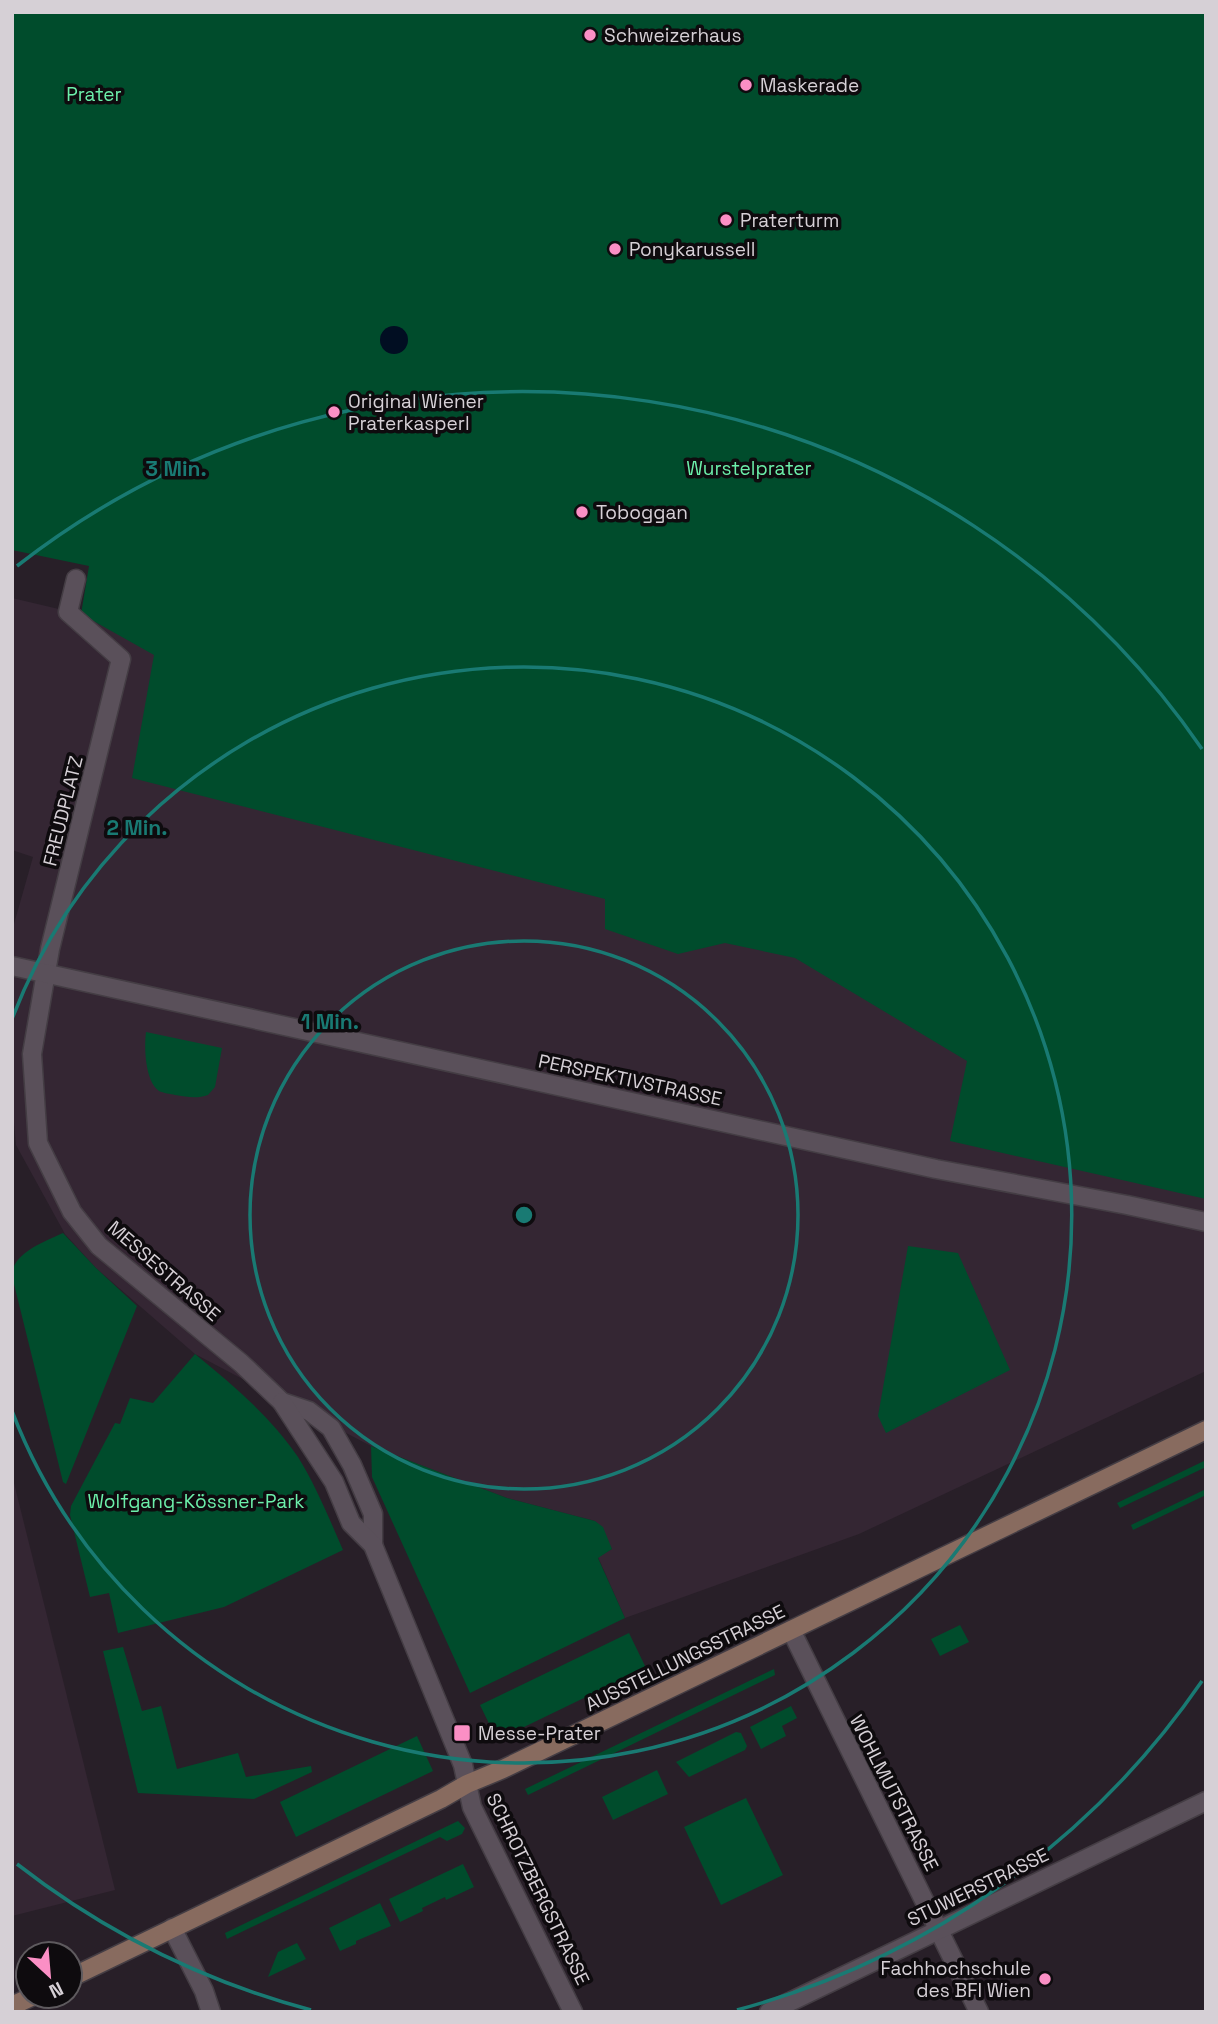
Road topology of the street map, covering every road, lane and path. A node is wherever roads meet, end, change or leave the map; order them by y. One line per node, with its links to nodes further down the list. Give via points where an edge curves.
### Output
1 (76, 579): 3 (street, FREUDPLATZ, via 68,612 121,659)
2 (12, 966): 3 (street, PERSPEKTIVSTRASSE)
3 (46, 973): 4 (street, PERSPEKTIVSTRASSE, via 936,1169); 5 (street, MESSESTRASSE, via 32,1054 38,1143 72,1212 99,1245)
4 (1206, 1222)
5 (282, 1402): 7 (street, via 334,1482 351,1522); 7 (street, MESSESTRASSE, via 309,1411 331,1428 373,1514)
6 (1206, 1430): 8 (main road, AUSSTELLUNGSSTRASSE)
7 (373, 1545): 9 (street, SCHROTZBERGSTRASSE)
8 (791, 1630): 9 (main road, AUSSTELLUNGSSTRASSE); 12 (street, WOHLMUTSTRASSE)
9 (467, 1784): 11 (main road, AUSSTELLUNGSSTRASSE); 15 (street, SCHROTZBERGSTRASSE, via 472,1807)
10 (1206, 1801): 12 (street, STUWERSTRASSE)
11 (172, 1928): 13 (main road, AUSSTELLUNGSSTRASSE); 14 (street)
12 (939, 1929): 16 (street, STUWERSTRASSE); 17 (street, WOHLMUTSTRASSE)
13 (84, 1971)
14 (211, 2012)
15 (573, 2012)
16 (769, 2012)
17 (979, 2012)

